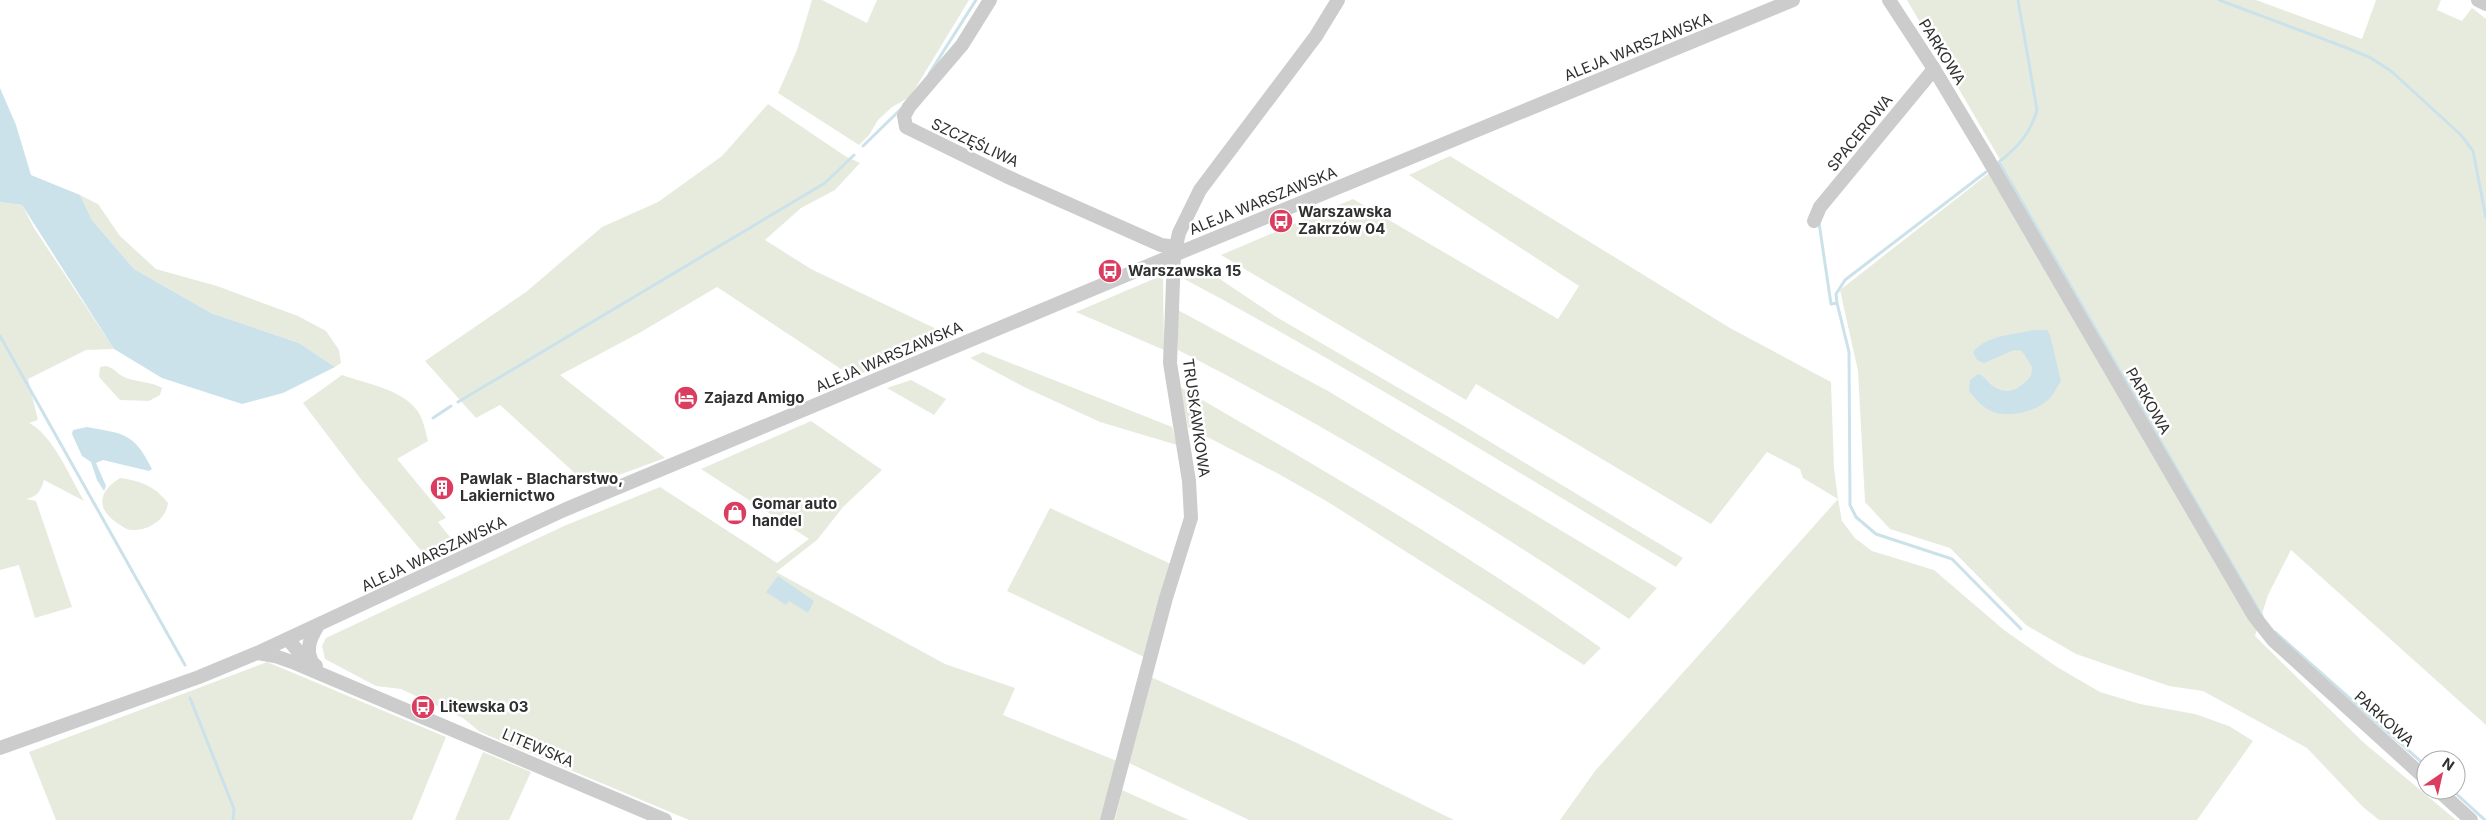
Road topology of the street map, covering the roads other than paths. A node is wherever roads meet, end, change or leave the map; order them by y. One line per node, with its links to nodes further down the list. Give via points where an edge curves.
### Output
1 (990, 0): 9 (street, SZCZĘŚLIWA, via 962,45 909,107 904,116 906,127 1008,177)
2 (1338, 0): 9 (street, TRUSKAWKOWA, via 1316,36 1200,190 1179,233)
3 (1793, 0): 9 (street, ALEJA WARSZAWSKA)
4 (1889, 0): 7 (street, PARKOWA)
5 (2478, 0): 6 (street)
6 (2486, 4)
7 (1934, 68): 8 (street, SPACEROWA, via 1820,207); 17 (street, PARKOWA, via 2254,616 2273,640)
8 (1814, 220)
9 (1175, 251): 10 (street, ALEJA WARSZAWSKA, via 564,510); 20 (street, TRUSKAWKOWA, via 1170,363 1189,481 1190,518)
10 (317, 627): 11 (street, ALEJA WARSZAWSKA); 13 (street, via 311,637 309,651)
11 (288, 639): 12 (street, ALEJA WARSZAWSKA); 13 (street, via 304,658); 14 (street, via 287,650)
12 (257, 653): 14 (street); 16 (street, ALEJA WARSZAWSKA)
13 (314, 664): 15 (street)
14 (300, 665): 15 (street)
15 (342, 683): 19 (street, LITEWSKA)
16 (0, 748)
17 (2416, 770)
18 (2449, 800): 21 (street)
19 (665, 820)
20 (1108, 820)
21 (2471, 820)

